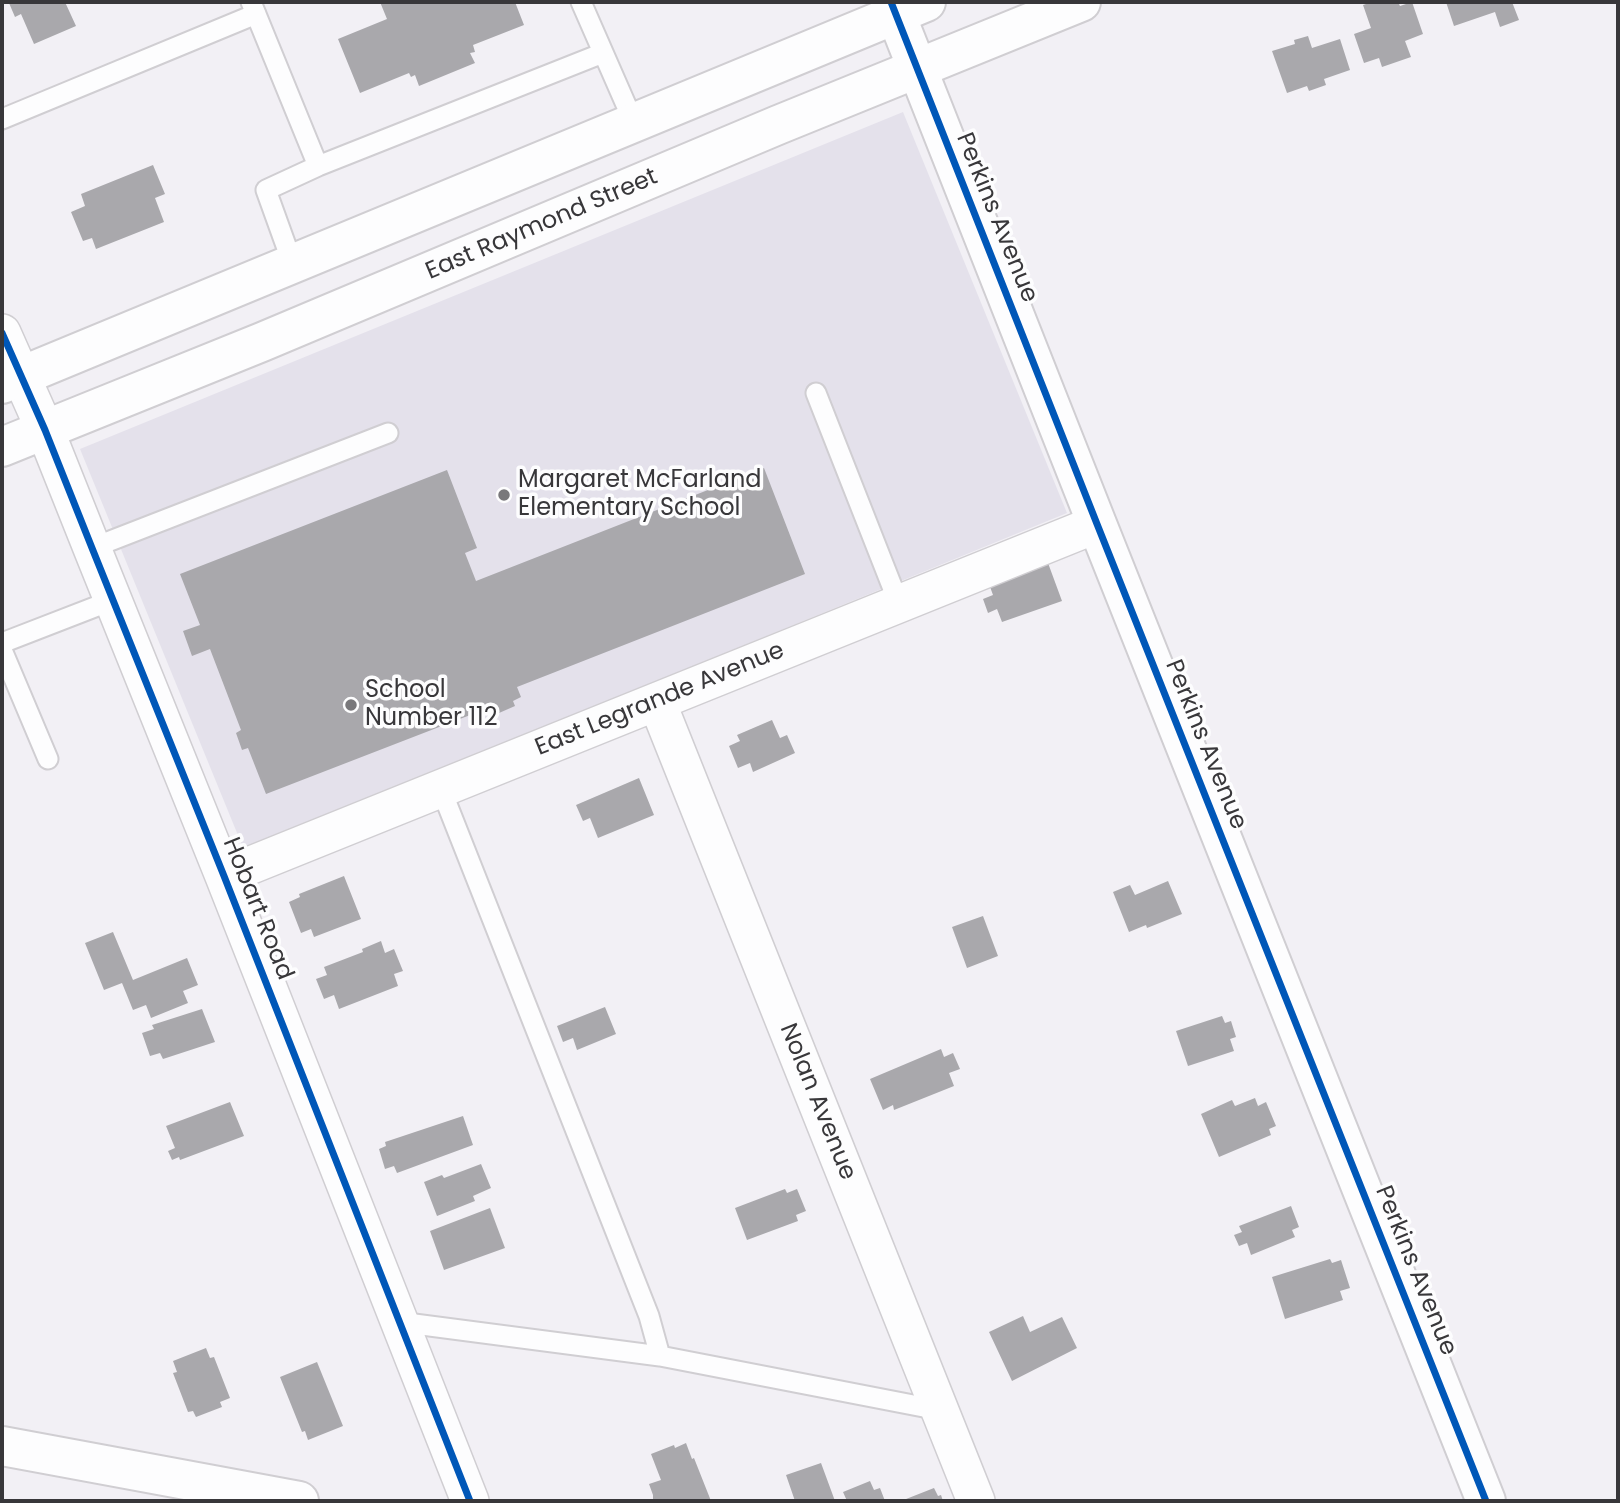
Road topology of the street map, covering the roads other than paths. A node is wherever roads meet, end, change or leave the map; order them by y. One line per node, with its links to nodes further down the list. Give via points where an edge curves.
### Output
1 (582, 2): 5 (lane)
2 (1081, 2): 6 (main road, East Raymond Street)
3 (904, 6): 6 (main road, Perkins Avenue); 8 (main road)
4 (254, 8): 7 (lane); 9 (lane)
5 (603, 53): 8 (lane); 9 (lane)
6 (916, 68): 14 (main road, East Raymond Street); 17 (main road, Perkins Avenue)
7 (2, 119)
8 (634, 123): 10 (main road)
9 (318, 166): 10 (lane, via 266,190)
10 (293, 265): 12 (main road)
11 (2, 333): 12 (street, Hobart Road)
12 (12, 380): 14 (street, Hobart Road)
13 (816, 393): 20 (lane)
14 (45, 430): 16 (main road, East Raymond Street); 18 (street, Hobart Road)
15 (387, 433): 18 (lane)
16 (2, 447)
17 (1097, 524): 20 (street, East Legrande Avenue); 34 (main road, Perkins Avenue)
18 (92, 548): 19 (street, Hobart Road)
19 (113, 600): 21 (lane); 26 (street, Hobart Road)
20 (899, 604): 23 (street, East Legrande Avenue)
21 (2, 643)
22 (2, 650): 24 (lane)
23 (657, 702): 25 (street, East Legrande Avenue); 29 (street, Nolan Avenue)
24 (48, 759)
25 (441, 789): 26 (street, East Legrande Avenue); 28 (lane, via 649,1316)
26 (224, 876): 27 (street, Hobart Road)
27 (400, 1322): 28 (lane); 32 (street, Hobart Road)
28 (660, 1356): 29 (lane)
29 (939, 1410): 33 (street, Nolan Avenue)
30 (2, 1446): 31 (main road)
31 (299, 1501)
32 (470, 1501)
33 (976, 1501)
34 (1486, 1501)

